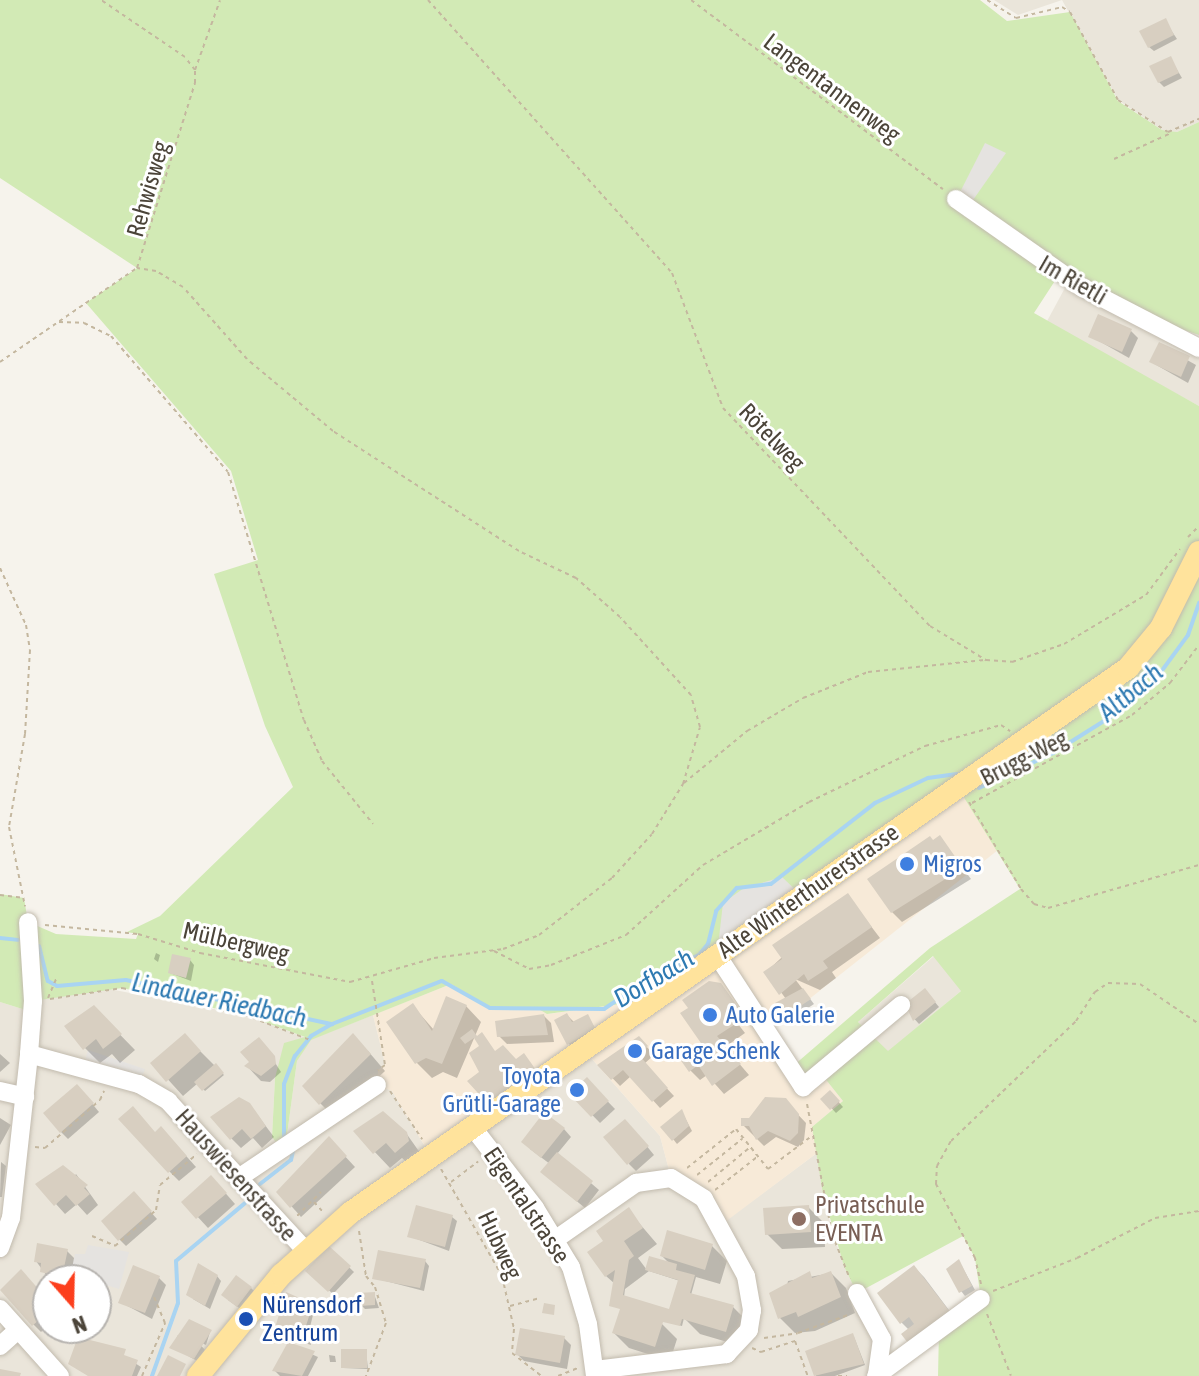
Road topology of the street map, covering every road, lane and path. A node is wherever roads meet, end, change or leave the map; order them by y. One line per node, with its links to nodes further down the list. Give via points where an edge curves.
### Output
1 (101, 0): 7 (path, via 185,57)
2 (220, 0): 7 (path)
3 (428, 0): 20 (path, Rötelweg, via 672,273 723,408 930,626)
4 (691, 0): 11 (path, Langentannenweg)
5 (987, 0): 6 (path, via 1016,18)
6 (1051, 4): 9 (path, via 1070,12 1118,100 1146,122)
7 (195, 70): 12 (path, Rehwisweg, via 158,213)
8 (1199, 119): 9 (path)
9 (1171, 132): 10 (path)
10 (1114, 159)
11 (956, 199): 14 (street, Im Rietli, via 1081,287)
12 (137, 268): 13 (path, Rehwisweg); 22 (path, via 156,271 183,287 247,359 333,431 519,551 576,578 620,617 691,695 700,727)
13 (59, 322): 15 (path, Rehwisweg); 25 (path, via 84,323 111,336 228,472 304,720 322,761)
14 (1199, 348)
15 (0, 362)
16 (1199, 552): 23 (main road, Alte Winterthurerstrasse, via 1151,643 1097,690)
17 (0, 568): 27 (path, via 26,625 30,650 25,734 9,827 24,898)
18 (1164, 572): 20 (path, via 1146,595 1064,644 1012,662)
19 (1199, 645): 24 (path, Brugg-Weg, via 1170,683 1132,715)
20 (986, 660): 22 (path, via 868,672 803,698 747,731)
21 (1014, 738): 29 (path, via 1001,725 925,746 809,802 703,865 639,927 580,955 529,969)
22 (683, 784): 29 (path, Mülbergweg, via 652,834 612,878 539,935)
23 (957, 785): 24 (path); 30 (main road, Alte Winterthurerstrasse)
24 (971, 804): 26 (path, via 1021,889 1034,904 1048,908)
25 (373, 824)
26 (1199, 865)
27 (0, 895)
28 (28, 922): 32 (path, Mülbergweg, via 127,932 290,972 350,982); 36 (street, via 33,1001)
29 (494, 950): 32 (path, Mülbergweg, via 434,958)
30 (717, 955): 39 (street); 42 (main road, Alte Winterthurerstrasse)
31 (56, 978): 35 (path, via 48,1000 122,988 245,1015)
32 (371, 980): 38 (path, via 385,1065 378,1070)
33 (901, 1005): 39 (street)
34 (1199, 1024): 68 (path, via 1140,984 1108,983 1095,992 1076,1021 951,1141 937,1166 936,1184 975,1258)
35 (309, 1039)
36 (29, 1054): 37 (street, Hauswiesenstrasse); 41 (street)
37 (109, 1074): 46 (street, Hauswiesenstrasse, via 168,1101); 47 (path, via 100,1100 45,1148)
38 (377, 1085): 45 (path, via 392,1091); 52 (street)
39 (803, 1087): 43 (path)
40 (0, 1091): 41 (street)
41 (25, 1097): 47 (street)
42 (474, 1129): 62 (street, Eigentalstrasse); 64 (main road, Alte Winterthurerstrasse, via 350,1213)
43 (814, 1135): 49 (path, via 768,1169); 65 (path, via 832,1234)
44 (743, 1138): 48 (path); 54 (path); 54 (path, via 736,1129 683,1172)
45 (424, 1141)
46 (210, 1143): 52 (street, Hauswiesenstrasse); 61 (path, via 160,1185 156,1210 115,1246)
47 (19, 1145): 63 (street, via 11,1218)
48 (750, 1147): 49 (path); 54 (path)
49 (758, 1156): 54 (path)
50 (481, 1159): 53 (path)
51 (440, 1168): 53 (path, Hubweg)
52 (240, 1177): 60 (street, Hauswiesenstrasse)
53 (450, 1183): 69 (path, Hubweg, via 502,1276)
54 (692, 1188): 62 (street, via 653,1177 636,1183); 73 (street, via 746,1276 752,1310)
55 (321, 1192): 56 (path)
56 (312, 1201): 58 (path); 60 (path)
57 (1199, 1211): 68 (path, via 1155,1218)
58 (329, 1219)
59 (356, 1223): 79 (path, via 366,1276 386,1323)
60 (284, 1228): 64 (street, Hauswiesenstrasse)
61 (92, 1236)
62 (556, 1239): 75 (street, Eigentalstrasse, via 580,1290)
63 (0, 1248)
64 (306, 1251): 78 (main road, Alte Winterthurerstrasse)
65 (857, 1293): 85 (street, via 882,1339)
66 (154, 1297): 77 (path, via 165,1323)
67 (540, 1298): 69 (path)
68 (981, 1299): 85 (street); 86 (path)
69 (509, 1306): 80 (path, Hubweg, via 512,1353)
70 (0, 1309): 72 (street)
71 (848, 1315): 73 (path, via 785,1336)
72 (18, 1330): 74 (street); 76 (street)
73 (745, 1337): 75 (street, via 727,1354); 82 (path, via 761,1352 795,1341)
74 (0, 1346)
75 (595, 1369): 81 (path)
76 (60, 1376)
77 (142, 1376)
78 (198, 1376)
79 (366, 1376)
80 (541, 1376)
81 (558, 1376)
82 (808, 1376)
83 (838, 1376): 84 (path)
84 (847, 1376)
85 (876, 1376)
86 (1011, 1376)

